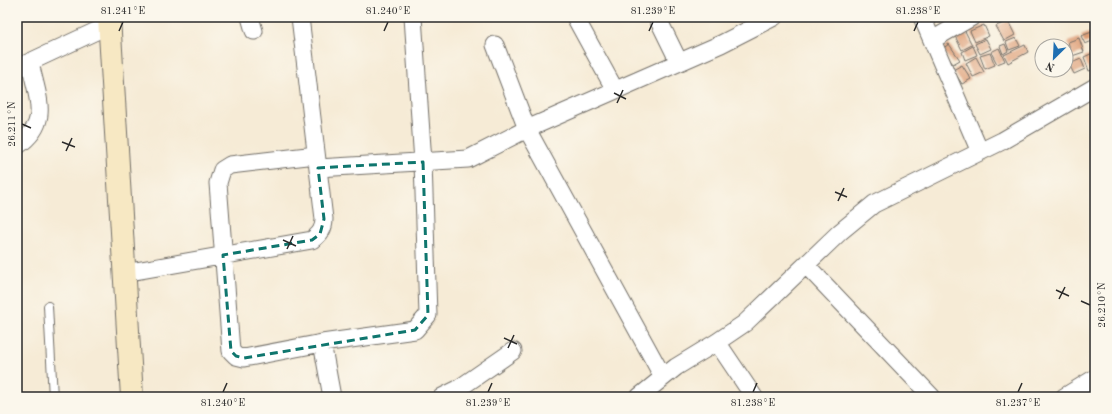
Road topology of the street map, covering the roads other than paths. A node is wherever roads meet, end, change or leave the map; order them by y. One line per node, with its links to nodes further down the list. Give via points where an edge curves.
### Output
1 (300, 17): 18 (street)
2 (413, 17): 19 (street)
3 (575, 17): 14 (street)
4 (657, 17): 11 (street)
5 (774, 17): 11 (street)
6 (922, 17): 9 (street)
7 (972, 17): 9 (street)
8 (109, 21): 12 (street); 22 (main road)
9 (932, 40): 17 (street)
10 (494, 45): 15 (street)
11 (679, 62): 14 (street)
12 (23, 65): 16 (street, via 39,107 39,122 34,132)
13 (1095, 87): 17 (street, via 1081,93 1022,131)
14 (615, 90): 15 (street)
15 (527, 129): 19 (street, via 468,159); 27 (street)
16 (17, 146)
17 (980, 152): 21 (street, via 874,204)
18 (317, 162): 19 (street); 20 (street, via 324,219 324,227 320,234 312,240); 20 (street, via 230,165 222,170 218,183)
19 (423, 162): 25 (street, via 428,315 415,330)
20 (223, 255): 22 (street); 25 (street, via 231,351 236,356 244,358)
21 (806, 265): 24 (street, via 745,323); 35 (street)
22 (124, 273): 30 (main road)
23 (48, 306): 29 (lane)
24 (717, 342): 27 (street, via 676,366); 34 (street)
25 (322, 344): 31 (street)
26 (513, 351): 32 (street)
27 (663, 377): 33 (street)
28 (1095, 378): 36 (street)
29 (53, 397)
30 (132, 397)
31 (332, 397)
32 (442, 397)
33 (640, 397)
34 (754, 397)
35 (931, 397)
36 (1064, 397)

